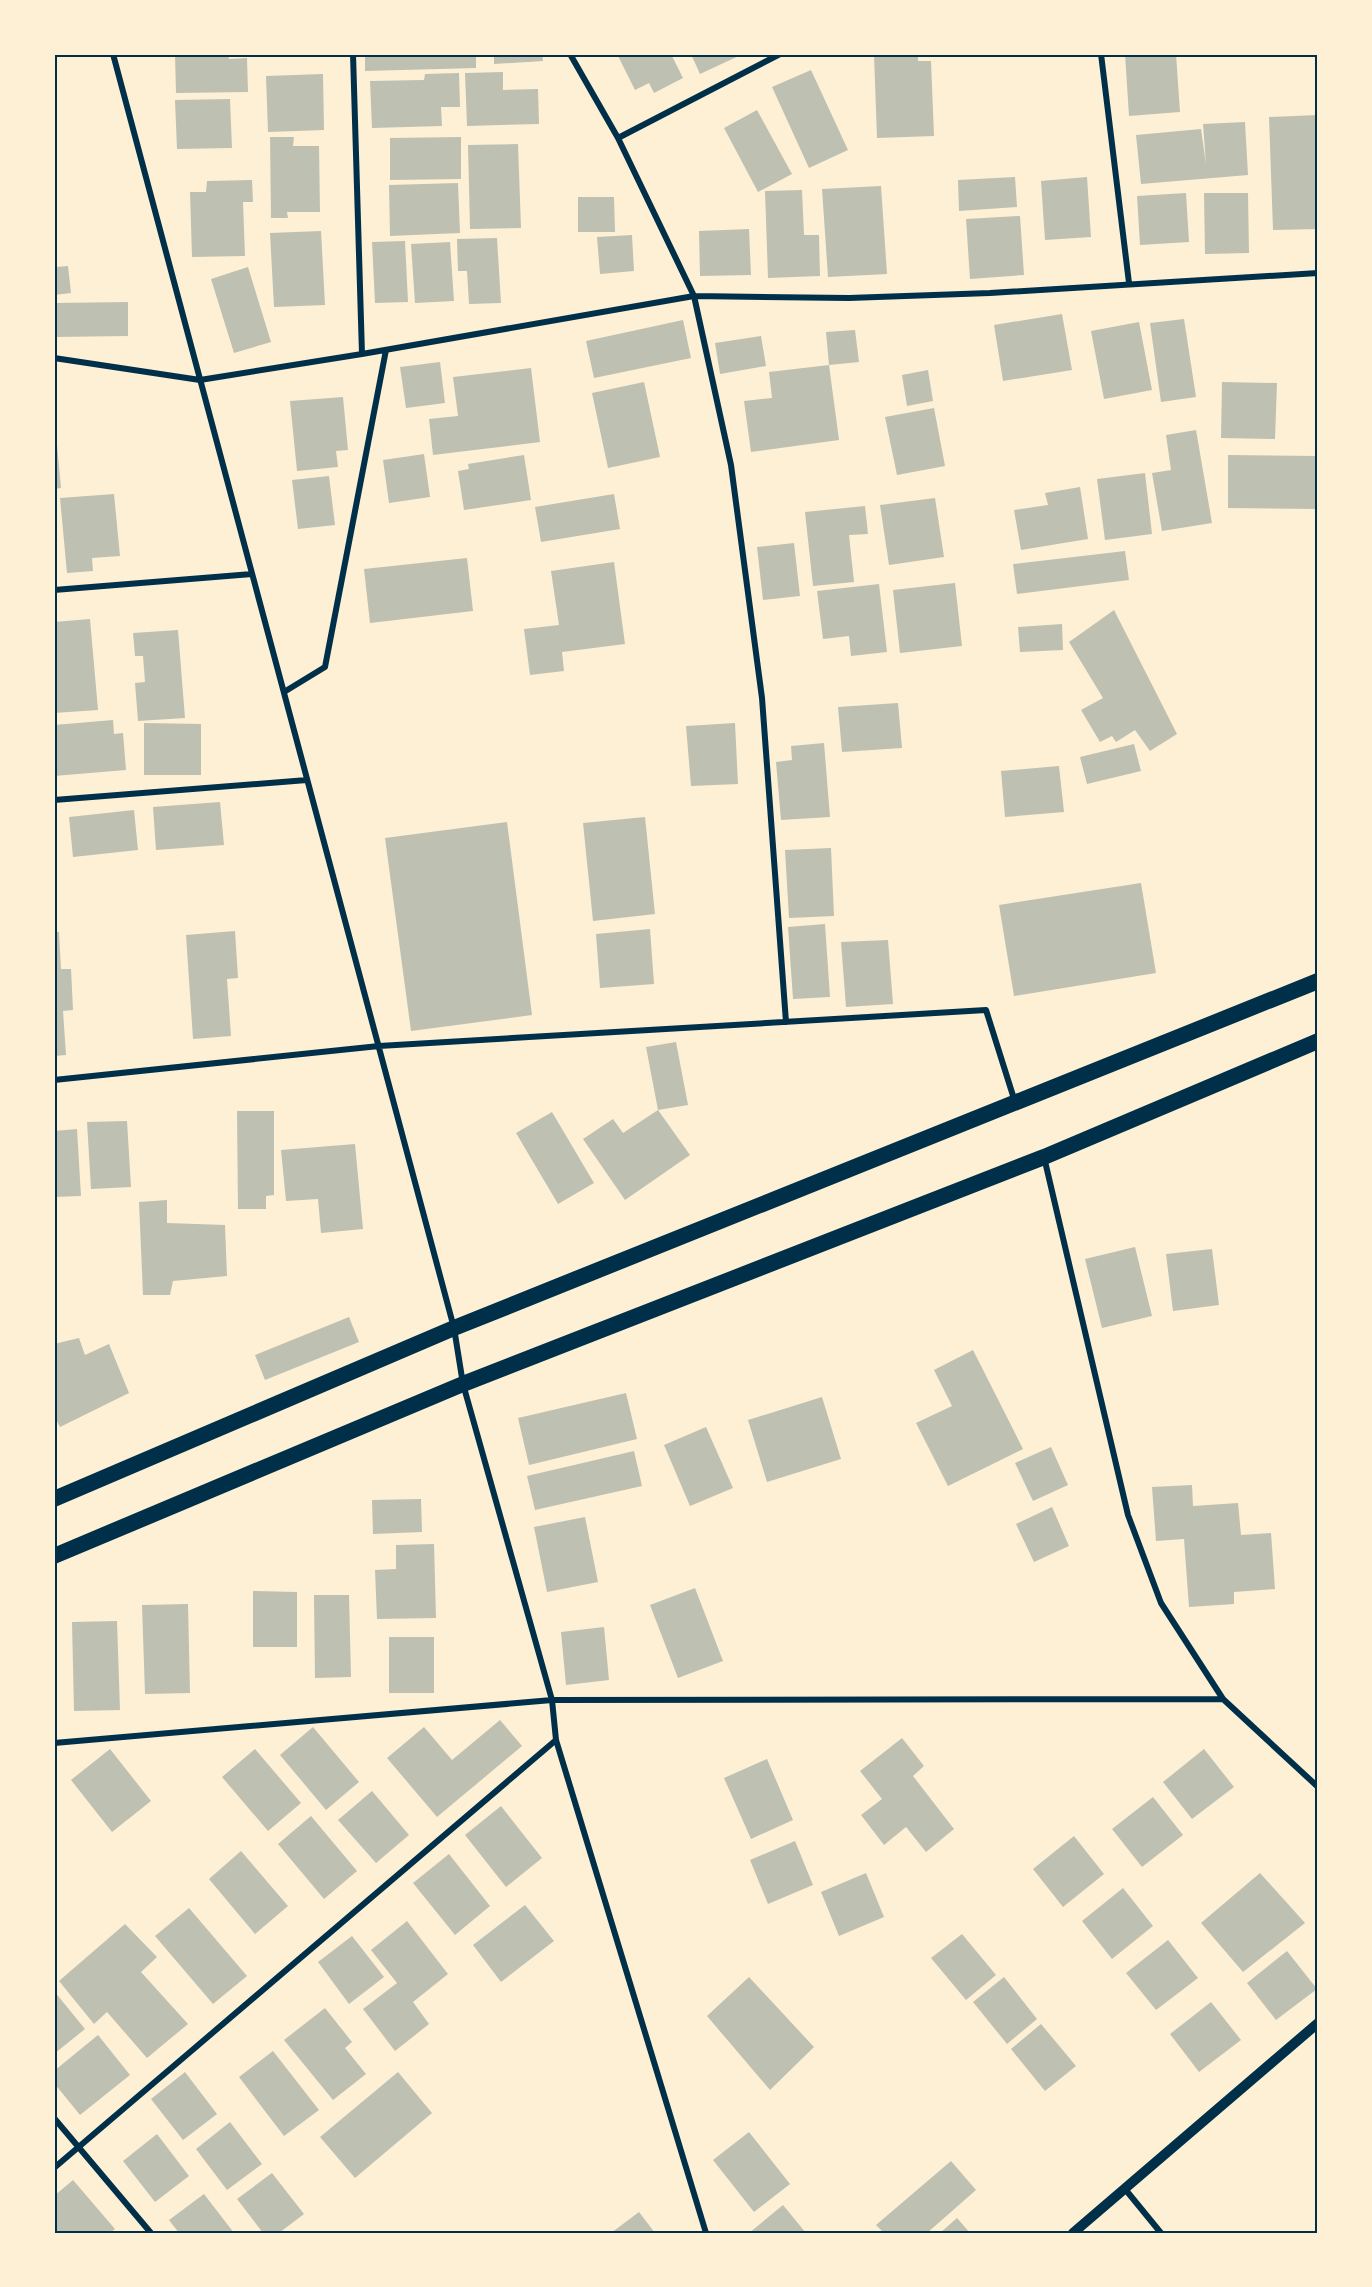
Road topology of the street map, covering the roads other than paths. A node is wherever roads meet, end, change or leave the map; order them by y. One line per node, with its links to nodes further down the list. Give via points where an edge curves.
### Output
1 (113, 54): 13 (street)
2 (353, 54): 11 (street)
3 (570, 54): 6 (street)
4 (780, 54): 6 (street)
5 (1101, 54): 8 (street)
6 (618, 138): 9 (street)
7 (1318, 273): 8 (street)
8 (1129, 283): 9 (street, via 849,298)
9 (694, 296): 10 (street); 20 (street, via 731,465 762,699)
10 (386, 350): 11 (street); 16 (street, via 325,667)
11 (362, 354): 13 (street)
12 (54, 358): 13 (street)
13 (200, 380): 14 (street)
14 (252, 574): 15 (street); 16 (street)
15 (54, 590)
16 (284, 692): 17 (street)
17 (307, 780): 18 (street); 22 (street)
18 (54, 800)
19 (1318, 981): 24 (highway)
20 (786, 1022): 22 (street); 24 (street, via 986,1010)
21 (1318, 1041): 25 (highway)
22 (379, 1046): 23 (street); 26 (street)
23 (54, 1080)
24 (1016, 1103): 26 (highway)
25 (1044, 1157): 27 (highway); 30 (street, via 1128,1515 1161,1603)
26 (454, 1328): 27 (street); 28 (highway)
27 (463, 1384): 29 (highway); 31 (street)
28 (54, 1499)
29 (54, 1556)
30 (1223, 1699): 31 (street); 34 (street)
31 (552, 1700): 32 (street); 33 (street)
32 (556, 1740): 37 (street); 41 (street)
33 (54, 1743)
34 (1318, 1787)
35 (1318, 2023): 39 (street)
36 (54, 2118): 37 (street)
37 (78, 2147): 38 (street); 40 (street)
38 (54, 2168)
39 (1125, 2189): 42 (street); 43 (street)
40 (151, 2233)
41 (706, 2233)
42 (1073, 2233)
43 (1161, 2233)

